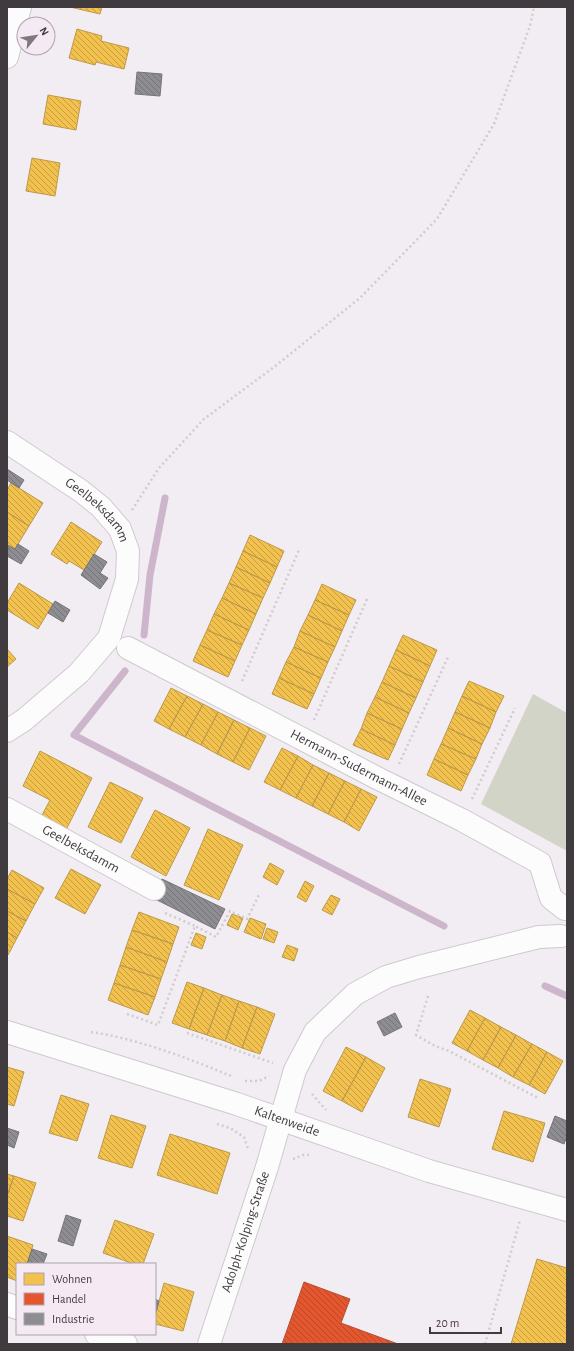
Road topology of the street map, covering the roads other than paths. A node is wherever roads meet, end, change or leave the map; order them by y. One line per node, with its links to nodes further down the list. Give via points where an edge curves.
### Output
1 (20, 7): 2 (street)
2 (7, 57)
3 (7, 442): 5 (street, Geelbeksdamm, via 82,491 101,507 120,529 128,550 127,579 109,638 79,673 24,720)
4 (128, 648): 8 (street, Hermann-Sudermann-Allee, via 540,862 551,898)
5 (7, 731)
6 (7, 809): 7 (street, Geelbeksdamm)
7 (154, 889)
8 (566, 908): 9 (street, Hermann-Sudermann-Allee, via 560,922)
9 (564, 941): 11 (street, Hermann-Sudermann-Allee, via 539,937 419,967 386,977 355,994 315,1032 295,1070)
10 (7, 1032): 11 (street, Kaltenweide)
11 (279, 1118): 12 (street, Kaltenweide, via 429,1171); 15 (street, Adolph-Kolping-Straße, via 267,1167)
12 (567, 1210)
13 (99, 1335): 14 (street)
14 (126, 1344)
15 (209, 1344)

